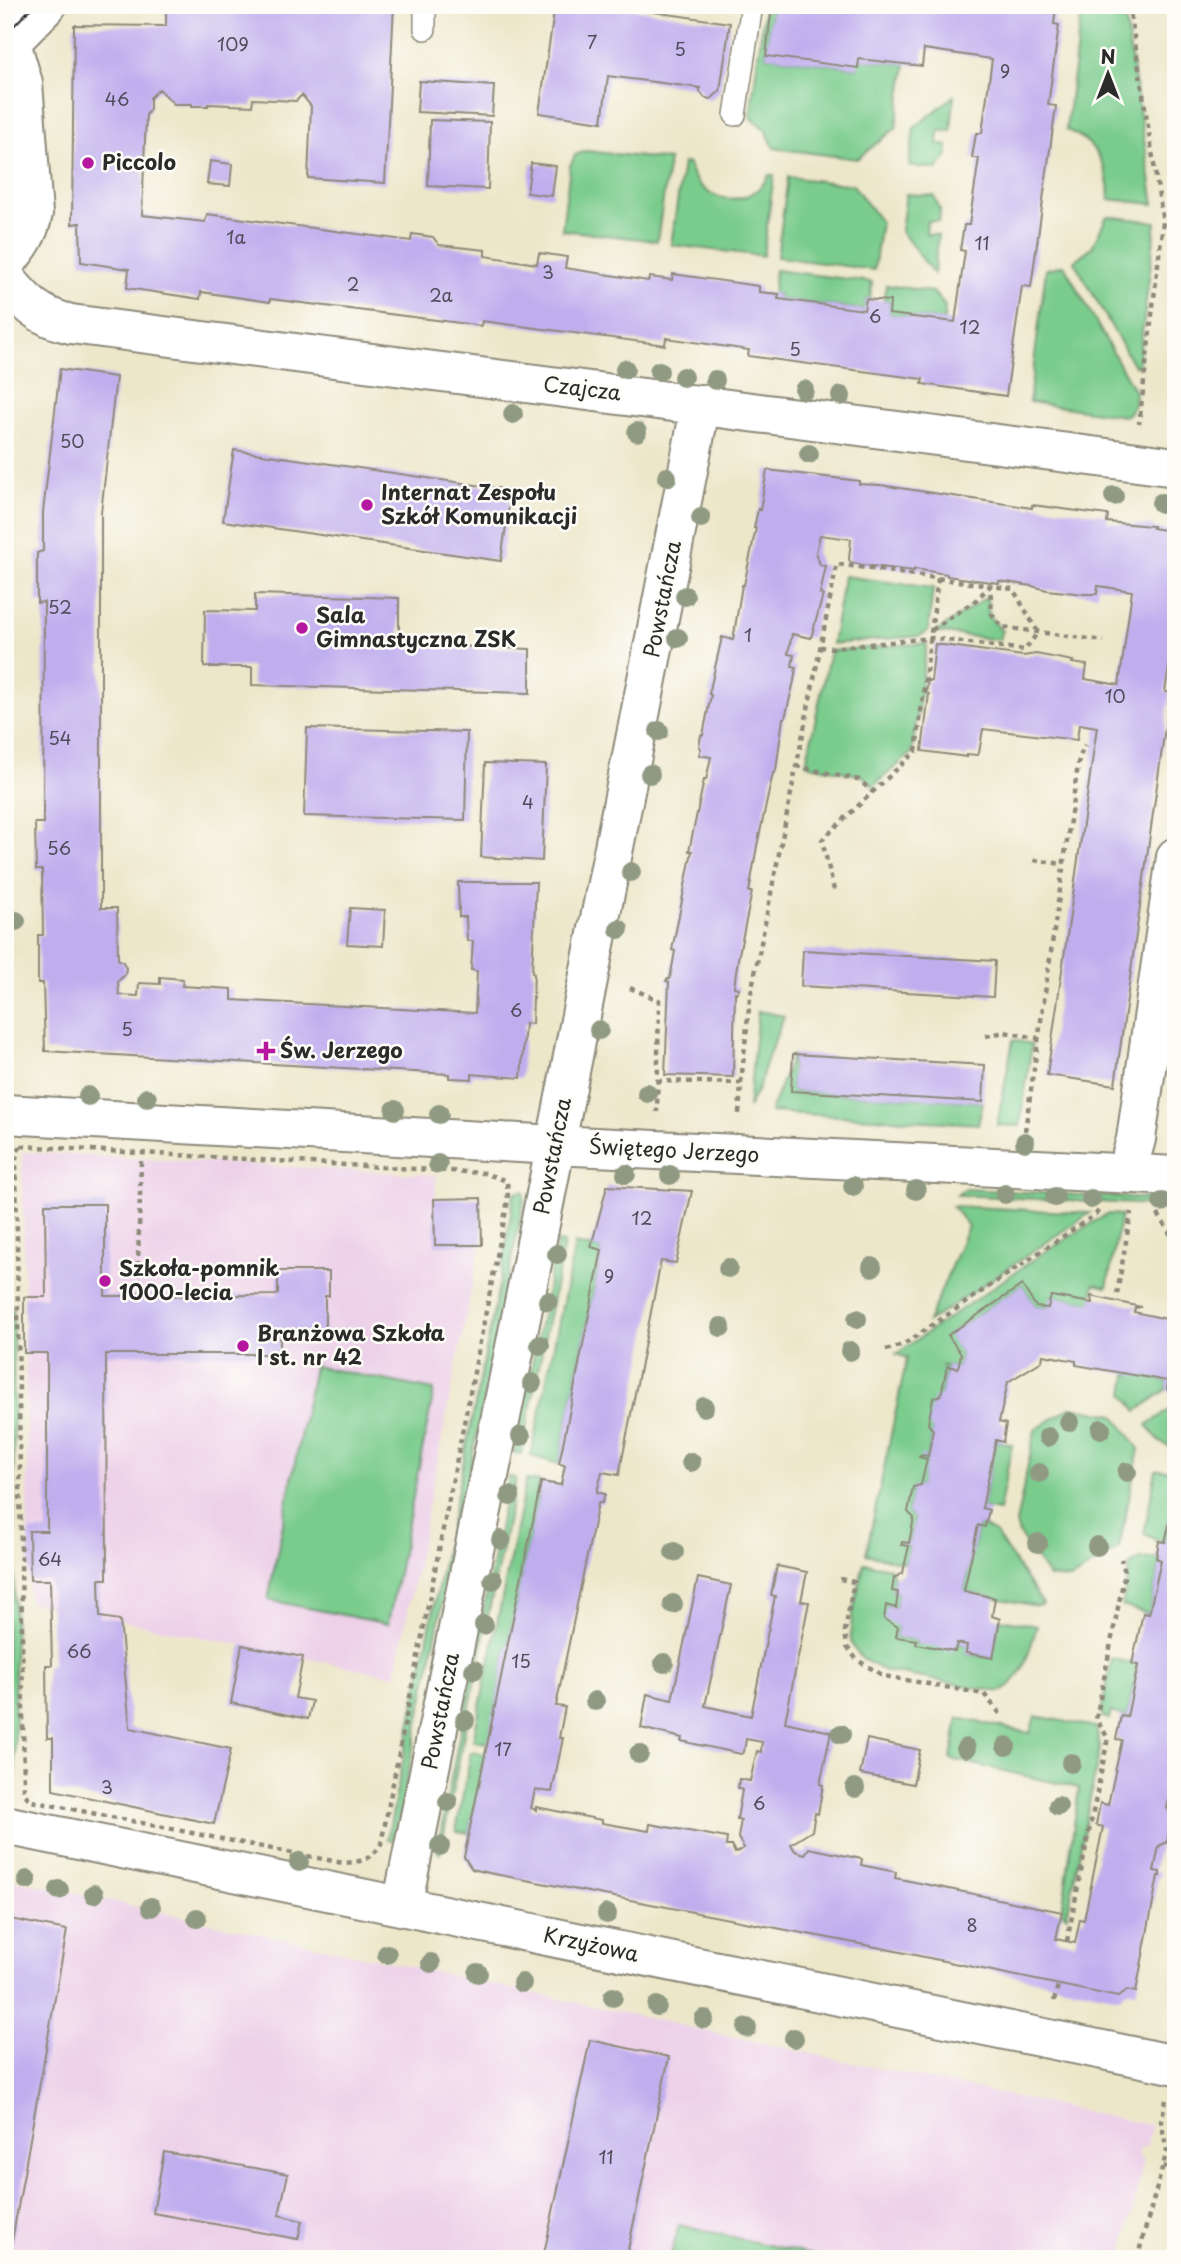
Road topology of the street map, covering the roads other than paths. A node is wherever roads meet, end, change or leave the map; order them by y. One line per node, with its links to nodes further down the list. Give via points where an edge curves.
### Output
1 (47, 5): 5 (street)
2 (425, 5): 4 (lane)
3 (752, 5): 6 (lane)
4 (425, 29)
5 (7, 38): 7 (street, via 23,83 33,212 28,232)
6 (735, 115)
7 (5, 264)
8 (5, 278): 9 (street, Czajcza, via 29,306 71,324)
9 (701, 404): 10 (street, Czajcza); 13 (street, Powstańcza)
10 (1176, 467)
11 (1176, 857): 14 (street, via 1136,1139)
12 (13, 1130): 13 (street, Świętego Jerzego)
13 (555, 1145): 14 (street, Świętego Jerzego); 17 (street, Powstańcza)
14 (1126, 1172): 15 (street, Świętego Jerzego)
15 (1176, 1176)
16 (5, 1825): 17 (street, Krzyżowa)
17 (402, 1906): 18 (street, Krzyżowa)
18 (1175, 2064)

